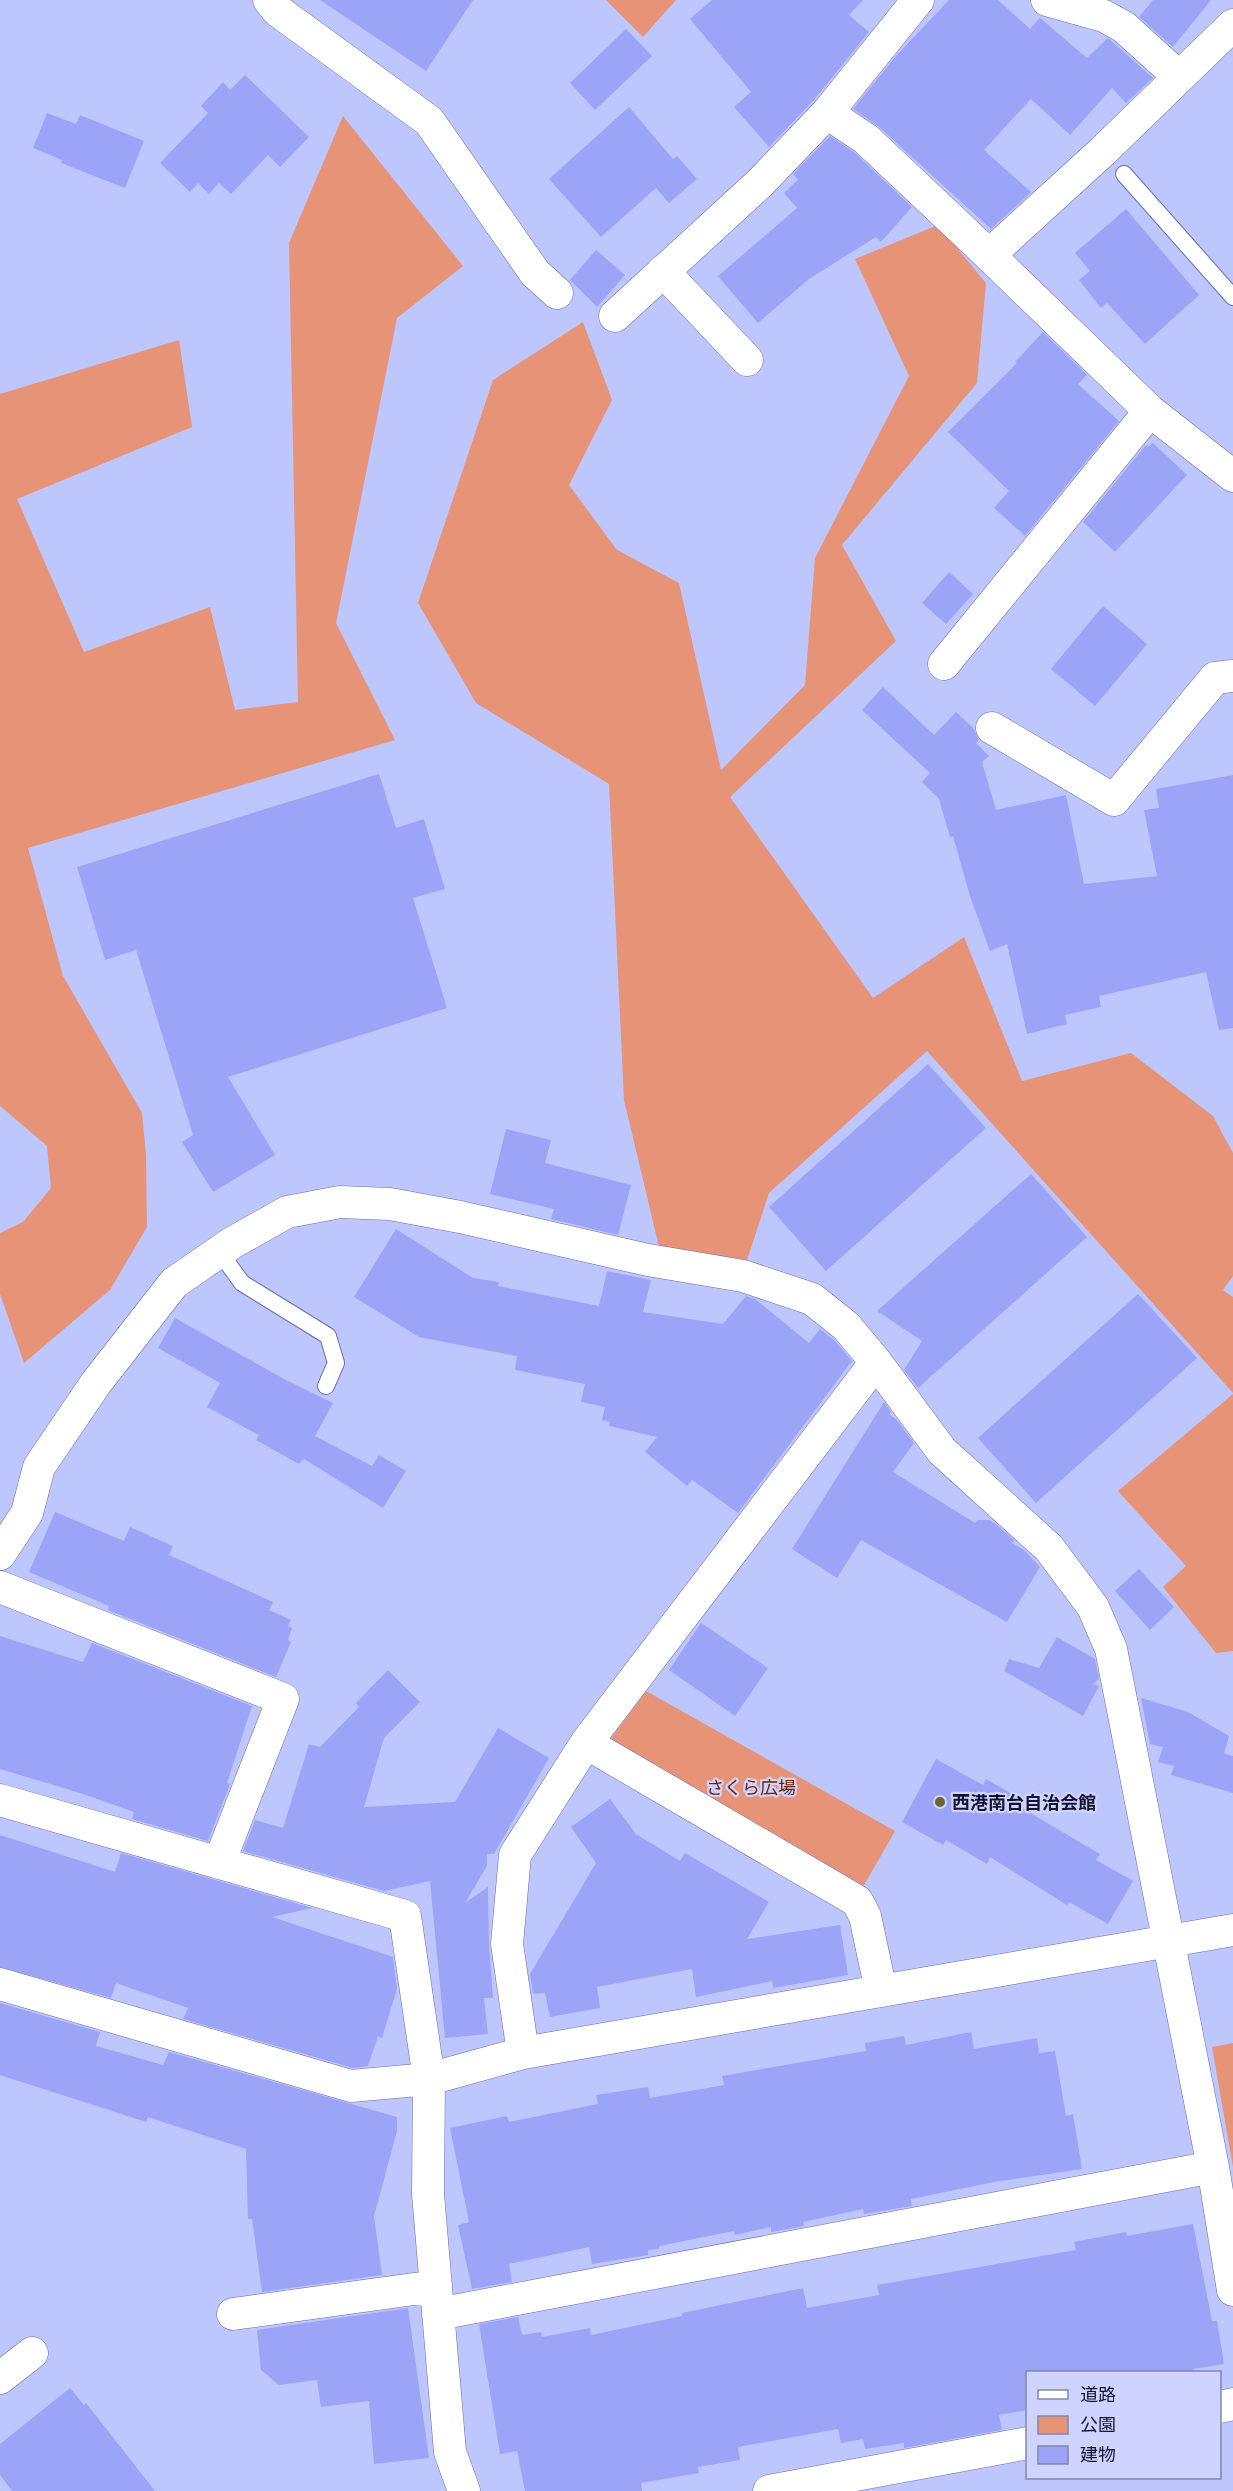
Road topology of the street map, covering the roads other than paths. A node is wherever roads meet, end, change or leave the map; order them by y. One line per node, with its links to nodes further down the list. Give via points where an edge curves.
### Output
1 (269, 0): 10 (street, via 429,121 535,273)
2 (918, 0): 6 (street)
3 (1047, 0): 5 (street, via 1104,16 1124,27)
4 (1233, 25): 5 (street)
5 (1179, 77): 8 (street)
6 (827, 113): 8 (street, via 866,139); 9 (street, via 760,183)
7 (1124, 174): 11 (lane)
8 (989, 255): 14 (street)
9 (663, 271): 12 (street); 13 (street)
10 (557, 294)
11 (1233, 297)
12 (615, 316)
13 (747, 360)
14 (1150, 411): 15 (street); 16 (street)
15 (1233, 476)
16 (944, 664)
17 (1233, 676): 18 (street, via 1215,678 1114,800)
18 (992, 728)
19 (219, 1251): 20 (street, via 287,1212 340,1202 390,1204 753,1280 812,1299 846,1326); 21 (lane, via 242,1283 328,1336 336,1363); 22 (street, via 174,1283 96,1383 39,1467 27,1513)
20 (876, 1362): 24 (street); 28 (street, via 942,1451 1049,1548 1093,1607 1115,1663)
21 (326, 1386)
22 (0, 1554)
23 (0, 1587): 26 (street, via 283,1699)
24 (586, 1743): 30 (street, via 857,1901 865,1916); 31 (street, via 515,1855 507,1944)
25 (0, 1800): 26 (street)
26 (219, 1863): 32 (street, via 405,1916)
27 (1233, 1930): 28 (street)
28 (1168, 1942): 30 (street); 33 (street)
29 (0, 1984): 32 (street, via 351,2086)
30 (881, 1991): 31 (street)
31 (523, 2053): 32 (street)
32 (429, 2079): 35 (street, via 428,2194)
33 (1213, 2167): 34 (street); 35 (street)
34 (1233, 2290)
35 (437, 2300): 36 (street); 40 (street, via 450,2452)
36 (233, 2314)
37 (32, 2353): 38 (street)
38 (0, 2378)
39 (1026, 2443): 41 (street)
40 (464, 2491)
41 (769, 2491)

